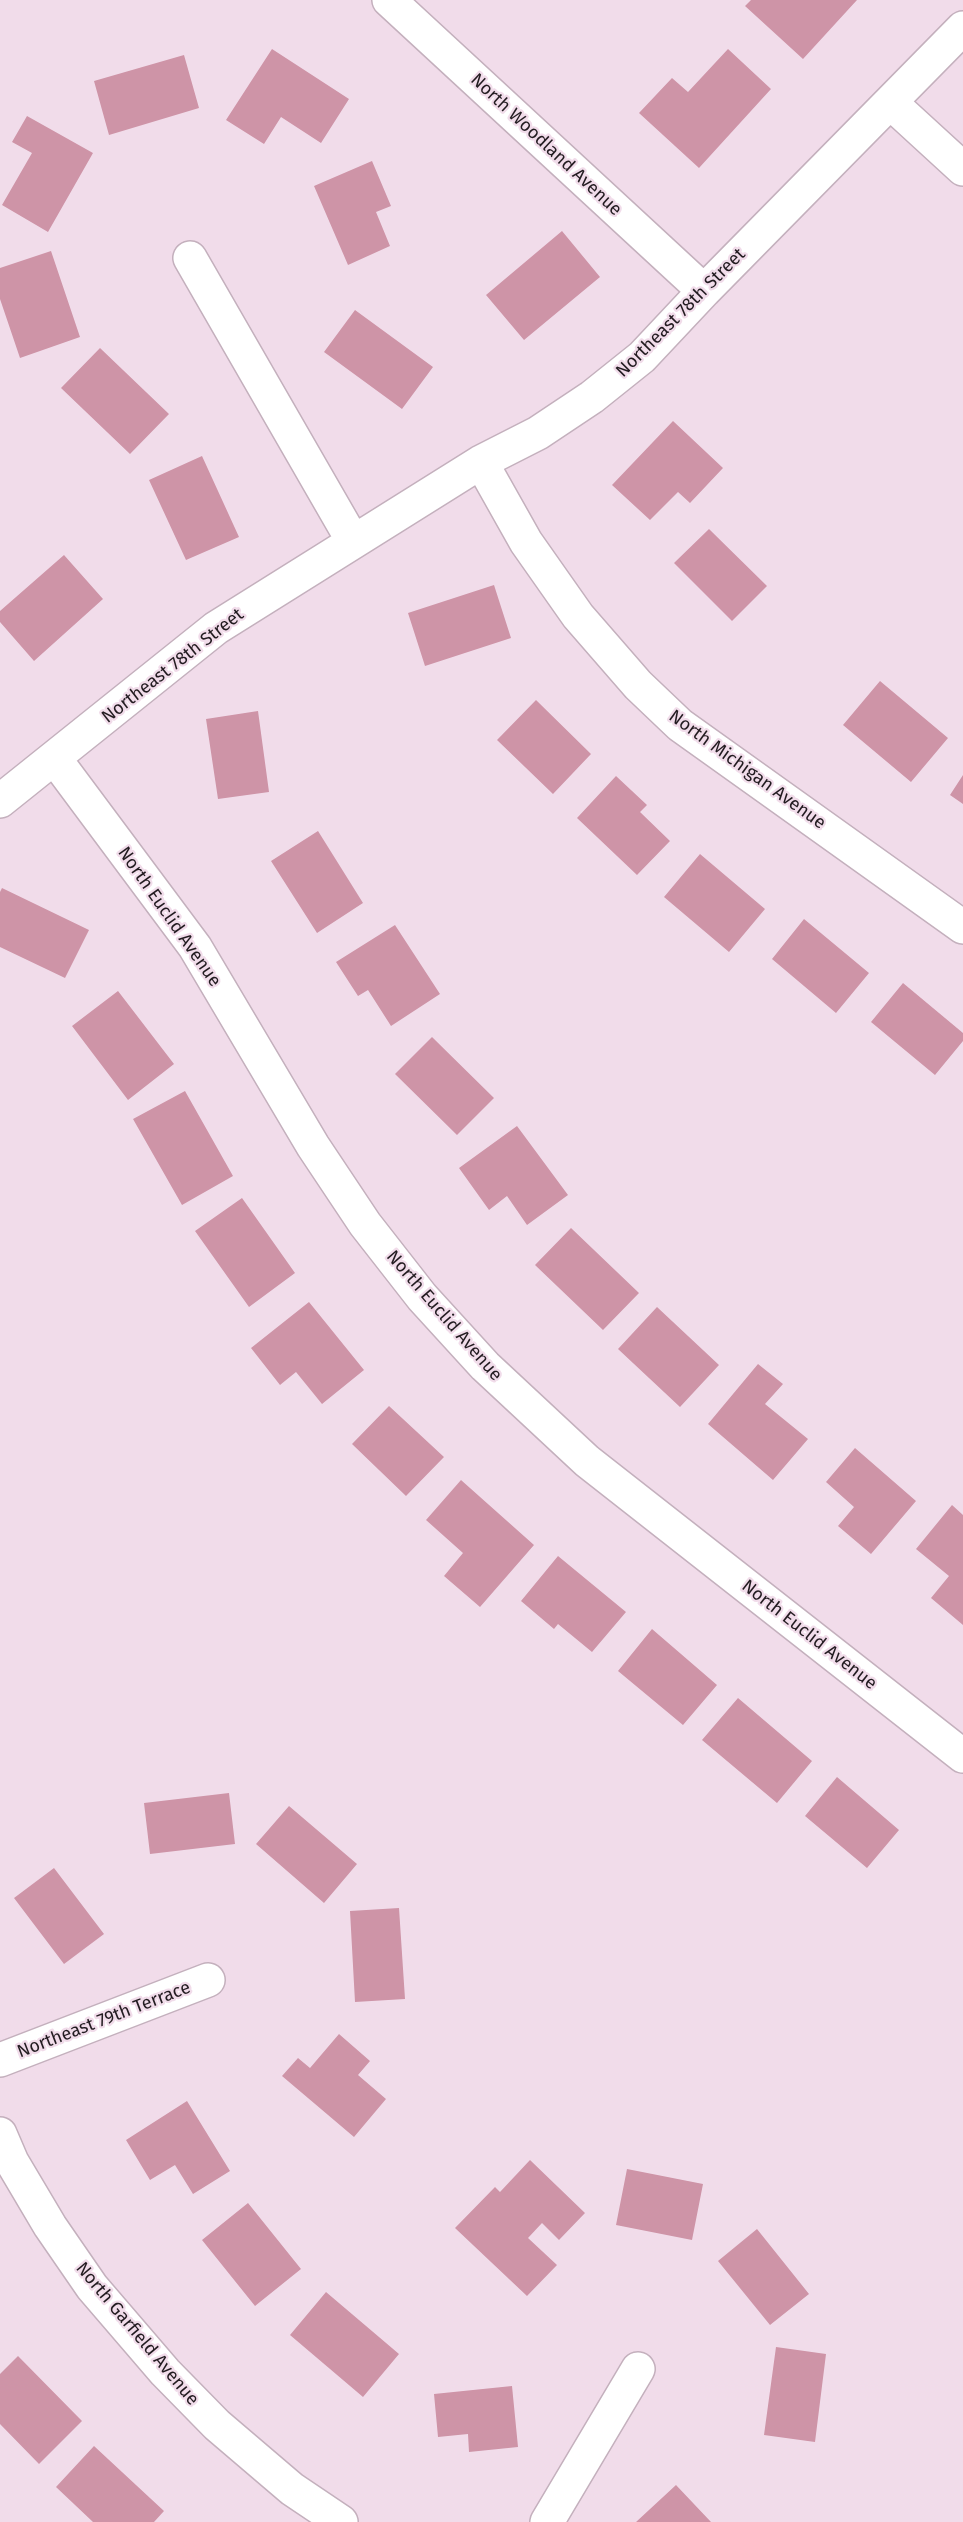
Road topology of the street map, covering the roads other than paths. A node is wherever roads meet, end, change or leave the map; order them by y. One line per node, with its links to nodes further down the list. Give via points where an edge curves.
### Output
1 (389, 0): 6 (street, North Woodland Avenue)
2 (963, 28): 3 (street, Northeast 78th Street)
3 (891, 103): 4 (street); 6 (street, Northeast 78th Street)
4 (963, 169)
5 (190, 258): 8 (street)
6 (704, 291): 7 (street, Northeast 78th Street, via 642,357 592,397 538,433)
7 (481, 462): 8 (street, Northeast 78th Street); 11 (street, North Michigan Avenue, via 526,542 578,616 638,685 680,724)
8 (353, 541): 9 (street, Northeast 78th Street, via 216,628)
9 (55, 759): 10 (street, Northeast 78th Street); 12 (street, North Euclid Avenue, via 195,947 313,1146 365,1224 422,1297 485,1366 587,1461)
10 (0, 801)
11 (963, 927)
12 (963, 1756)
13 (208, 1980): 14 (street, Northeast 79th Terrace)
14 (0, 2060)
15 (0, 2134): 17 (street, North Garfield Avenue, via 50,2226 92,2287 165,2372 217,2425 292,2489)
16 (638, 2369): 18 (street)
17 (341, 2522)
18 (547, 2522)

